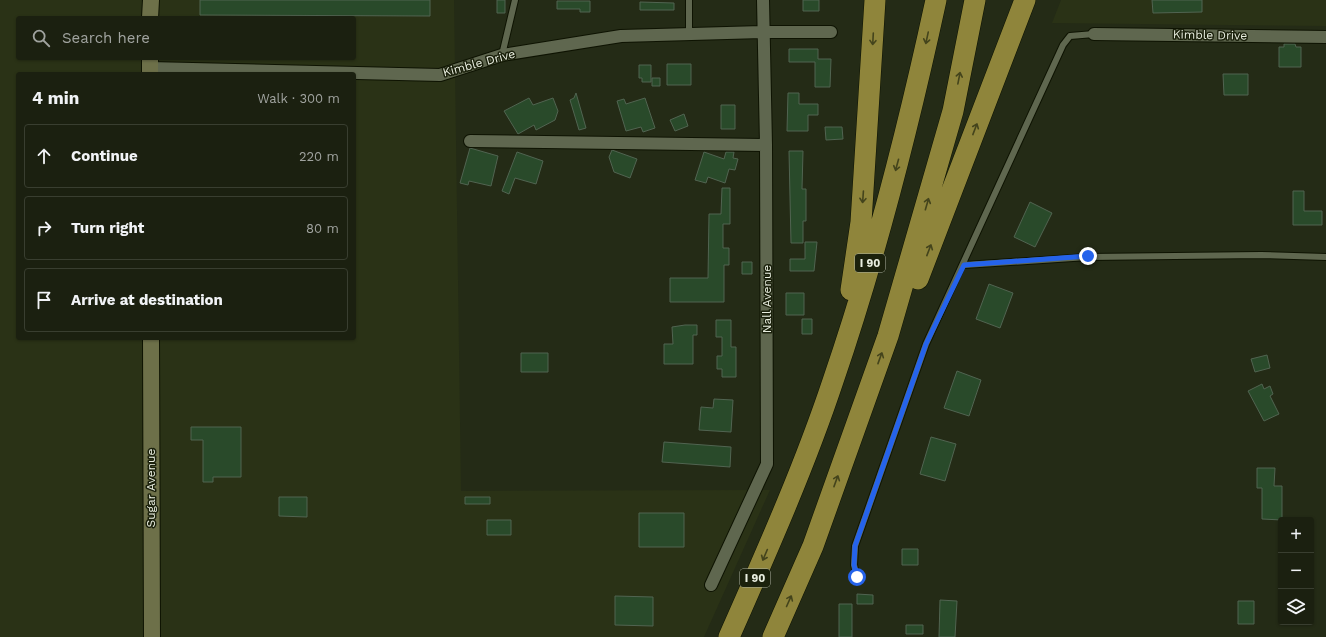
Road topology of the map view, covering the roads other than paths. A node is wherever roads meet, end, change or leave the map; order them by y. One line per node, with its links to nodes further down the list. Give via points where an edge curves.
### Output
1 (151, 0): 9 (main road)
2 (515, 0): 15 (lane)
3 (690, 0): 12 (lane)
4 (763, 0): 10 (street, Nall Avenue)
5 (875, 0): 25 (highway, one-way to 25, via 861,222 851,291)
6 (936, 0): 25 (highway, I 90, one-way to 25, via 913,108 873,255 833,381)
7 (975, 0): 23 (highway, one-way to 7, via 953,111)
8 (1025, 0): 23 (highway, one-way to 8, via 905,308 927,256)
9 (150, 16)
10 (762, 32): 11 (street, Kimble Drive); 12 (street, Kimble Drive); 20 (street, Nall Avenue)
11 (831, 32)
12 (690, 34): 15 (street, Kimble Drive, via 621,36)
13 (1094, 34): 14 (street, Kimble Drive); 22 (lane, via 1070,36 1063,45)
14 (1326, 37)
15 (502, 55): 18 (street, Kimble Drive, via 440,75)
16 (150, 67): 17 (street, Kimble Drive)
17 (331, 72)
18 (356, 73)
19 (470, 141): 20 (street)
20 (766, 145): 27 (street, Nall Avenue, via 767,464)
21 (1326, 258): 22 (lane, via 1261,255 1088,256)
22 (964, 265): 26 (lane, via 926,344 855,546 854,565)
23 (888, 336): 30 (highway, one-way to 23, via 813,546)
24 (151, 340): 28 (main road, Sugar Avenue)
25 (780, 519): 29 (highway, I 90, one-way to 29)
26 (857, 577)
27 (711, 585)
28 (152, 637)
29 (729, 637)
30 (773, 637)

